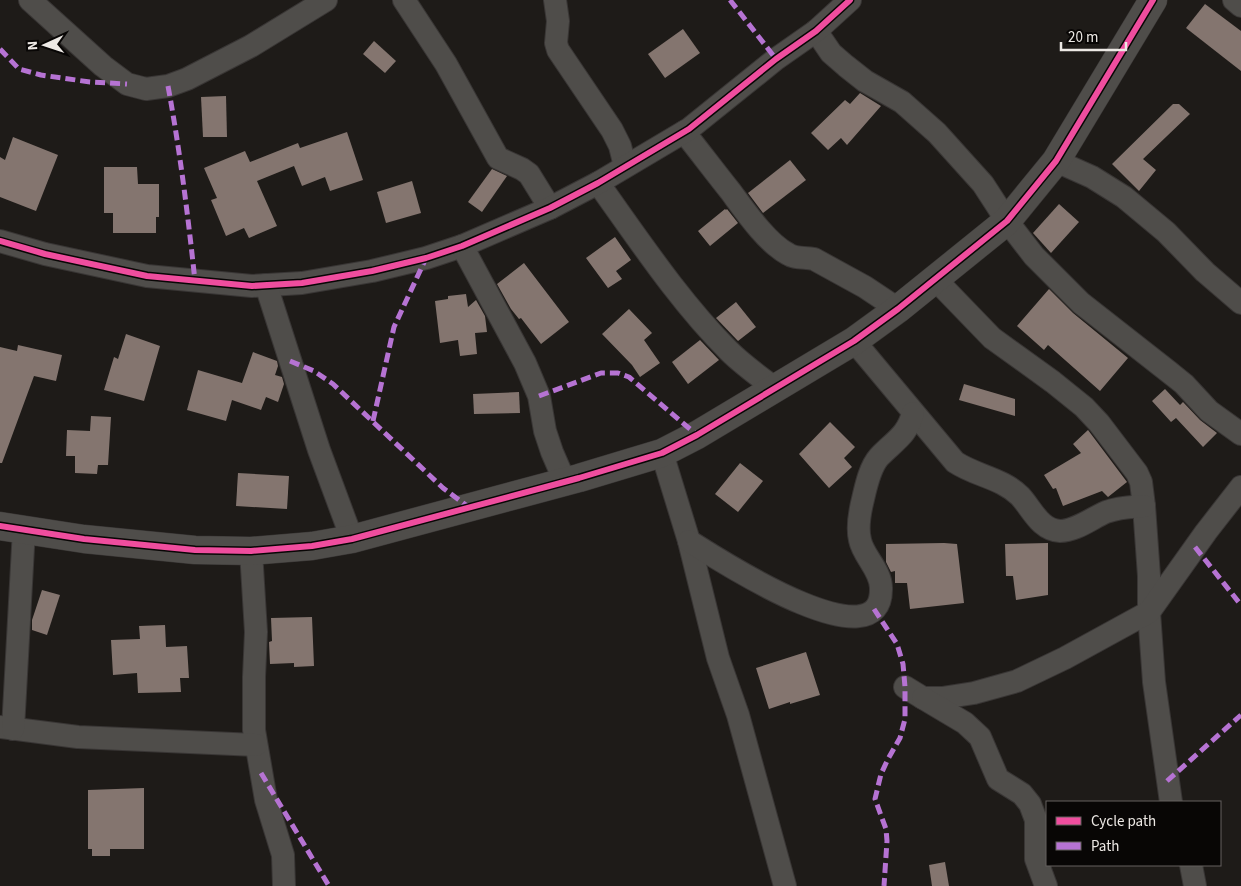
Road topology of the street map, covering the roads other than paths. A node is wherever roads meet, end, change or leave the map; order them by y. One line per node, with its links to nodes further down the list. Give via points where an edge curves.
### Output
1 (30, 0): 2 (street, via 102,66 127,84 146,88 168,86 187,79 251,46)
2 (326, 0)
3 (404, 0): 14 (street, via 446,64 498,158 529,174)
4 (554, 0): 12 (street, via 558,50 612,130)
5 (850, 0): 9 (street)
6 (1153, 0): 11 (street)
7 (1234, 0): 8 (street)
8 (1241, 6)
9 (816, 31): 10 (street); 15 (street, via 831,53 846,66 902,102 937,133 983,184)
10 (684, 132): 12 (street); 21 (street, via 748,215 781,250 795,257 814,259)
11 (1056, 161): 15 (street); 20 (street, via 1092,177 1124,197)
12 (625, 166): 13 (street)
13 (598, 183): 14 (street); 23 (street, via 708,329 740,362)
14 (550, 208): 17 (street)
15 (1007, 221): 18 (street); 25 (street, via 1034,256 1081,303 1170,372 1209,411)
16 (0, 240): 19 (street, via 45,254 147,276)
17 (462, 246): 19 (street, via 372,271); 27 (street, via 525,363 539,396 552,452)
18 (935, 279): 21 (street); 29 (street, via 992,338 1089,412 1137,472)
19 (266, 285): 31 (street, via 319,450)
20 (1241, 303)
21 (898, 309): 22 (street)
22 (854, 341): 23 (street); 24 (street)
23 (776, 389): 26 (street)
24 (913, 413): 29 (street, via 956,462 999,482 1020,496 1048,528 1060,531 1074,528 1108,511); 32 (street, via 906,430 875,463 863,500 859,540 876,570 881,587 880,600 874,610 845,616 823,612 782,596)
25 (1241, 434)
26 (662, 453): 27 (street); 32 (street)
27 (565, 482): 31 (street)
28 (1241, 487): 34 (street)
29 (1144, 506): 34 (street)
30 (12, 528): 33 (street, via 186,549); 35 (street)
31 (352, 539): 33 (street)
32 (689, 542): 40 (street, via 718,658 738,715)
33 (251, 551): 36 (street, via 256,632 253,712)
34 (1149, 612): 37 (street, via 1154,682); 41 (street, via 1017,681 942,698 914,692 975,732 998,779 1022,794 1030,804 1036,820 1036,859)
35 (6, 728): 36 (street, via 78,738)
36 (256, 745): 39 (street, via 266,800 283,855)
37 (1171, 801)
38 (1191, 866): 42 (street)
39 (284, 886)
40 (786, 886)
41 (1046, 886)
42 (1195, 886)

